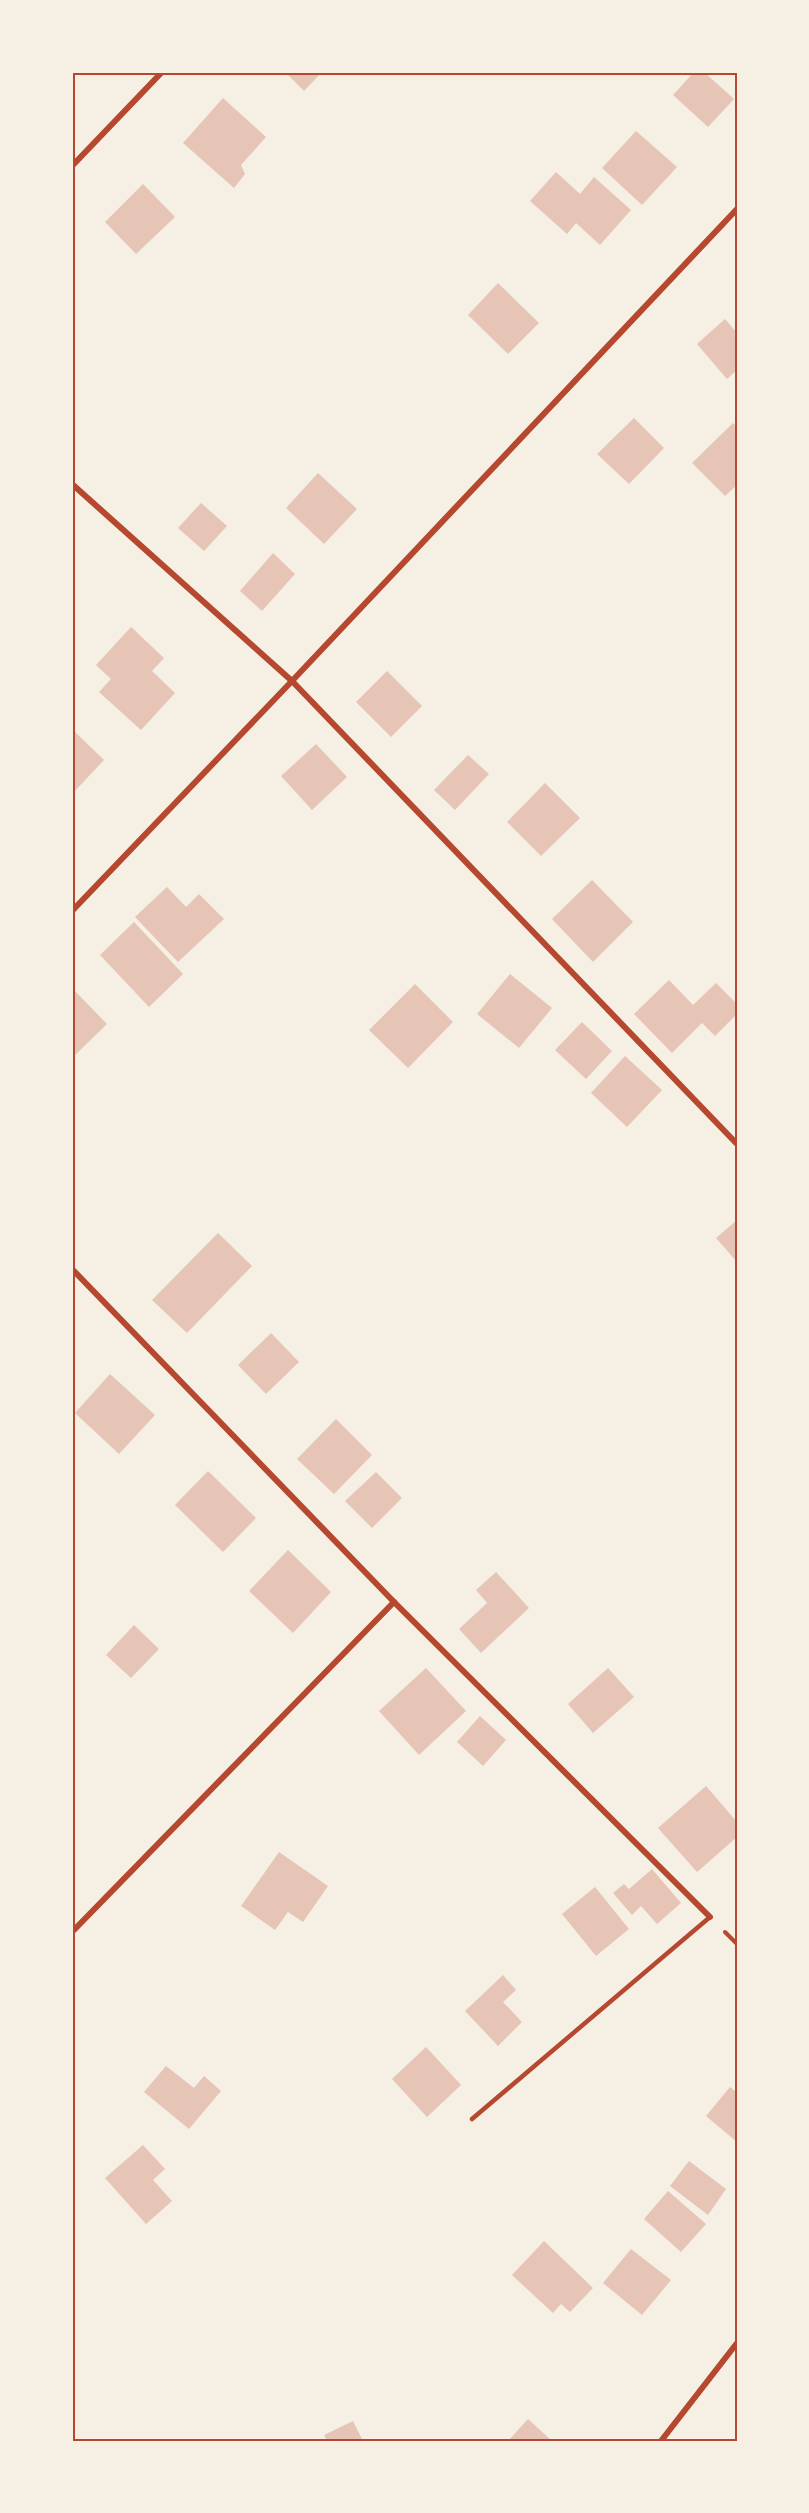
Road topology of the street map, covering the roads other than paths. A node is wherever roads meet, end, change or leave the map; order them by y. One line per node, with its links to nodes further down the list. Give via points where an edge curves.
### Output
1 (162, 72): 2 (street)
2 (72, 166)
3 (737, 209): 5 (street)
4 (72, 484): 5 (street)
5 (292, 681): 6 (street); 7 (street)
6 (72, 911)
7 (737, 1144)
8 (72, 1269): 9 (street)
9 (394, 1602): 10 (street); 11 (street)
10 (710, 1917): 12 (lane)
11 (72, 1932)
12 (472, 2119)
13 (737, 2343): 14 (street)
14 (661, 2441)

